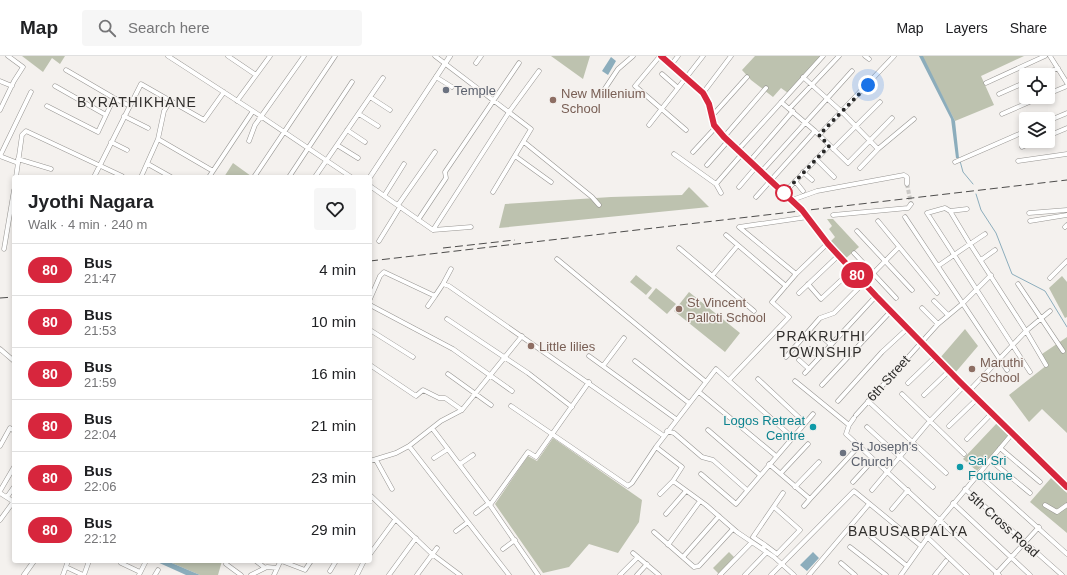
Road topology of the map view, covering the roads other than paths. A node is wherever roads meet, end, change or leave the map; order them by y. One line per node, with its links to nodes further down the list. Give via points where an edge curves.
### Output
1 (8, 56): 42 (street, via 23,67)
2 (168, 56): 50 (street)
3 (228, 56): 30 (street)
4 (270, 56): 30 (street)
5 (304, 56): 77 (street)
6 (335, 56): 94 (street)
7 (435, 56): 20 (street)
8 (450, 56): 20 (street)
9 (481, 56): 21 (street)
10 (633, 56): 47 (street, via 618,69)
11 (661, 56): 23 (street); 65 (street, via 635,86)
12 (678, 56): 23 (street)
13 (703, 56): 35 (street)
14 (731, 56): 51 (street)
15 (823, 56): 33 (street)
16 (839, 56): 39 (street)
17 (894, 56): 71 (street)
18 (1045, 56): 38 (street)
19 (1050, 56): 24 (street)
20 (445, 62): 31 (street); 56 (street)
21 (476, 63)
22 (519, 63): 56 (street)
23 (671, 65): 35 (street)
24 (1058, 68): 25 (street); 41 (street)
25 (1055, 69)
26 (66, 70): 54 (street)
27 (539, 71): 70 (street)
28 (852, 71): 55 (street)
29 (662, 74): 45 (street)
30 (256, 75): 58 (street)
31 (436, 77): 44 (street); 147 (street)
32 (747, 77): 78 (street)
33 (803, 77): 39 (street); 59 (street)
34 (383, 78): 53 (street)
35 (686, 79): 45 (street); 51 (street)
36 (0, 81): 42 (street)
37 (352, 82): 108 (street)
38 (986, 83)
39 (812, 85): 55 (street); 68 (street)
40 (1019, 85): 52 (street)
41 (1067, 85): 48 (street)
42 (12, 86): 61 (street)
43 (55, 86): 75 (street)
44 (452, 87)
45 (678, 88): 65 (street)
46 (766, 88): 98 (street)
47 (604, 90)
48 (1055, 91)
49 (31, 92): 118 (street)
50 (224, 92): 57 (street, via 204,120); 58 (street)
51 (703, 93): 78 (street)
52 (999, 94)
53 (370, 97): 67 (street); 73 (street)
54 (114, 98): 63 (street); 75 (street)
55 (827, 98): 71 (street); 83 (street)
56 (493, 100): 70 (street); 175 (street, via 445,172 446,178)
57 (170, 101): 63 (street, via 140,84); 99 (street, via 164,110)
58 (237, 101): 69 (street)
59 (781, 102): 68 (street); 112 (street)
60 (880, 102): 87 (street)
61 (1, 104): 66 (street)
62 (1025, 104): 74 (street)
63 (128, 105): 76 (street)
64 (47, 106): 75 (street, via 98,132)
65 (661, 108): 85 (street); 92 (street)
66 (0, 110)
67 (390, 110)
68 (792, 110): 83 (street); 124 (street)
69 (253, 111): 77 (street); 82 (street)
70 (509, 112): 105 (street, via 531,129); 180 (street)
71 (842, 112): 87 (street); 97 (street)
72 (1067, 113): 80 (street)
73 (359, 114): 86 (street); 91 (street)
74 (1002, 114)
75 (106, 116)
76 (124, 116): 89 (street); 103 (street)
77 (261, 116): 84 (street); 94 (street)
78 (712, 116): 88 (street)
79 (892, 118): 102 (street)
80 (1055, 118)
81 (914, 119): 110 (street)
82 (247, 120): 84 (street); 134 (street)
83 (806, 122): 93 (street); 135 (street)
84 (255, 125): 100 (street)
85 (649, 125)
86 (378, 126)
87 (855, 126): 102 (street); 109 (street)
88 (716, 127): 98 (street); 114 (street)
89 (148, 128)
90 (1067, 128): 95 (street)
91 (347, 130): 104 (street); 106 (street)
92 (686, 130)
93 (816, 131): 97 (street); 150 (street)
94 (284, 132): 108 (street); 143 (street)
95 (1055, 133)
96 (1019, 134): 126 (street)
97 (819, 135): 107 (street)
98 (724, 137): 101 (street)
99 (158, 139): 127 (street); 134 (street)
100 (250, 141)
101 (728, 141): 112 (street); 129 (street)
102 (870, 141): 109 (street, via 849,165); 110 (street)
103 (111, 142): 111 (street); 130 (street)
104 (365, 142)
105 (524, 142): 119 (street); 165 (street)
106 (337, 145): 120 (street); 122 (street)
107 (829, 146): 109 (street); 121 (street)
108 (308, 148): 122 (street); 144 (street)
109 (833, 149)
110 (878, 149): 132 (street)
111 (127, 150)
112 (738, 150): 116 (street)
113 (435, 152): 166 (street)
114 (693, 152)
115 (674, 154): 153 (street)
116 (742, 154): 124 (street); 153 (street)
117 (1067, 154): 125 (street)
118 (0, 156): 123 (street)
119 (515, 156): 152 (street); 158 (street)
120 (358, 158)
121 (816, 159): 136 (street); 148 (street)
122 (326, 160): 145 (street); 146 (street)
123 (18, 161): 130 (street, via 22,135 26,132); 133 (street); 137 (street)
124 (750, 161): 131 (street)
125 (1018, 161)
126 (955, 162)
127 (148, 164): 140 (street); 141 (street)
128 (404, 164): 161 (street)
129 (707, 165)
130 (100, 166): 138 (street); 139 (street)
131 (756, 167): 135 (street); 156 (street)
132 (860, 168)
133 (51, 169)
134 (213, 171): 142 (street)
135 (761, 172): 150 (street)
136 (803, 172): 149 (street); 151 (street)
137 (16, 175)
138 (95, 175)
139 (120, 175)
140 (143, 175)
141 (164, 175)
142 (210, 175)
143 (255, 175)
144 (290, 175)
145 (316, 175)
146 (348, 175)
147 (371, 175)
148 (834, 177)
149 (812, 180)
150 (771, 181): 160 (street); 162 (street)
151 (795, 181): 157 (street); 160 (street)
152 (551, 182)
153 (716, 184): 159 (street)
154 (907, 184): 163 (street, via 907,177 904,175 817,191)
155 (372, 187): 161 (street)
156 (739, 187)
157 (803, 191)
158 (493, 192)
159 (721, 192)
160 (784, 193): 163 (street)
161 (384, 196): 166 (street)
162 (756, 197)
163 (792, 200): 173 (street)
164 (910, 204): 172 (street, via 908,208)
165 (599, 205)
166 (399, 206): 175 (street); 184 (street)
167 (967, 209): 169 (street)
168 (1067, 210): 170 (street)
169 (950, 211): 186 (street); 194 (street, via 942,208 927,213)
170 (1029, 214)
171 (1067, 215): 177 (street)
172 (833, 216)
173 (808, 217): 185 (street); 203 (street, via 739,227)
174 (906, 217): 199 (street)
175 (418, 220): 180 (street)
176 (878, 221): 188 (street)
177 (1030, 221)
178 (12, 222): 190 (street)
179 (471, 227): 180 (street)
180 (433, 230)
181 (857, 231): 198 (street)
182 (985, 234): 186 (street)
183 (726, 235): 187 (street)
184 (379, 241)
185 (828, 244): 193 (street); 203 (street)
186 (970, 244): 194 (street); 196 (street)
187 (738, 245): 204 (street); 211 (street)
188 (899, 247): 198 (street); 215 (street)
189 (679, 248): 204 (street)
190 (4, 249)
191 (995, 250): 196 (street)
192 (854, 253): 202 (street)
193 (839, 255): 201 (street); 209 (street)
194 (954, 255): 199 (street); 213 (street)
195 (557, 259): 268 (street)
196 (981, 260): 205 (street)
197 (1067, 261): 206 (street, via 1058,266)
198 (884, 262): 202 (street); 212 (street)
199 (938, 266): 221 (street)
200 (451, 269): 208 (street)
201 (852, 270): 207 (street); 209 (street, via 821,299)
202 (872, 273): 207 (street); 219 (street)
203 (796, 274): 211 (street)
204 (712, 276): 225 (street)
205 (991, 276): 213 (street, 6th Street); 234 (street)
206 (1050, 278)
207 (863, 282): 218 (street); 248 (street, via 834,313 820,318)
208 (443, 284): 217 (street); 235 (street)
209 (808, 284): 214 (street)
210 (1018, 284): 229 (street)
211 (786, 286): 265 (street, via 772,302 789,317)
212 (912, 290)
213 (976, 291): 221 (street, 6th Street); 240 (street)
214 (799, 293)
215 (937, 293)
216 (372, 294): 217 (street, via 384,272)
217 (435, 296): 223 (street)
218 (876, 296): 226 (street); 239 (street)
219 (896, 298)
220 (934, 301): 228 (street)
221 (962, 304): 228 (street, 6th Street); 251 (street)
222 (372, 306): 263 (street, via 452,350)
223 (428, 306)
224 (922, 308): 231 (street)
225 (754, 311)
226 (891, 311): 232 (street); 270 (street)
227 (1050, 311): 229 (street)
228 (948, 315): 231 (street, 6th Street)
229 (1042, 318): 234 (street); 243 (street)
230 (447, 319): 247 (street)
231 (938, 324): 238 (street, 6th Street)
232 (908, 328): 238 (street); 279 (street, via 882,352)
233 (372, 331): 246 (street)
234 (1026, 331): 240 (street); 254 (street)
235 (522, 336): 247 (street); 267 (street)
236 (821, 336): 239 (street)
237 (624, 338): 256 (street)
238 (921, 342): 245 (street); 280 (street, 6th Street)
239 (831, 345): 249 (street)
240 (1012, 345): 251 (street); 260 (street)
241 (0, 349): 250 (street)
242 (810, 349): 249 (street)
243 (1063, 351)
244 (588, 356): 256 (street)
245 (935, 356): 259 (street); 269 (street)
246 (413, 357)
247 (504, 357): 263 (street); 284 (street)
248 (786, 357)
249 (819, 357): 257 (street)
250 (12, 359)
251 (998, 359): 258 (street); 272 (street)
252 (799, 360): 257 (street)
253 (635, 361): 281 (street)
254 (1046, 365)
255 (372, 366): 285 (street, via 416,396 424,390 439,398 445,398)
256 (603, 366): 288 (street)
257 (808, 369): 261 (street)
258 (1007, 370)
259 (949, 371): 271 (street); 277 (street)
260 (1030, 372)
261 (805, 373)
262 (448, 374): 275 (street)
263 (490, 376): 273 (street); 275 (street)
264 (758, 378): 290 (street)
265 (729, 380): 268 (street, via 716,369); 300 (street)
266 (795, 381): 291 (street)
267 (589, 382): 284 (street); 298 (street)
268 (706, 382): 274 (street)
269 (908, 382)
270 (822, 385)
271 (964, 386): 272 (street); 289 (street)
272 (969, 390): 278 (street)
273 (512, 391)
274 (699, 392): 281 (street); 312 (street)
275 (476, 393): 282 (street); 285 (street)
276 (902, 394): 289 (street)
277 (924, 395)
278 (977, 399): 286 (street); 292 (street)
279 (838, 401)
280 (868, 401): 291 (street, 6th Street); 302 (street)
281 (690, 403): 288 (street)
282 (491, 405)
283 (511, 406): 297 (street)
284 (572, 406): 297 (street)
285 (462, 410): 294 (street)
286 (992, 413): 299 (street); 301 (street)
287 (813, 414): 290 (street)
288 (676, 419): 298 (street)
289 (929, 422): 302 (street); 310 (street)
290 (805, 423): 300 (street)
291 (849, 425): 306 (street, via 846,434)
292 (949, 426)
293 (867, 427): 313 (street)
294 (432, 428): 305 (street); 309 (street)
295 (12, 430): 304 (street, via 10,428)
296 (708, 430): 328 (street)
297 (553, 433): 307 (street, via 628,486); 352 (street, via 536,457 528,452)
298 (666, 433): 307 (street); 338 (street, via 674,433 702,457 713,460)
299 (1012, 434): 308 (street); 334 (street)
300 (792, 437): 312 (street)
301 (967, 439)
302 (912, 441): 313 (street); 325 (street)
303 (808, 444): 324 (street)
304 (0, 446)
305 (409, 446): 315 (street); 366 (street)
306 (859, 446): 316 (street); 348 (street)
307 (656, 447): 329 (street, via 682,467)
308 (1000, 448): 317 (street); 331 (street)
309 (448, 449): 314 (street); 320 (street)
310 (964, 454)
311 (473, 455): 320 (street)
312 (776, 456): 321 (street)
313 (899, 457): 323 (street); 333 (street)
314 (434, 458)
315 (376, 460): 318 (street); 335 (street)
316 (873, 460): 323 (street); 330 (street)
317 (990, 460): 327 (street); 344 (street)
318 (372, 461)
319 (819, 462): 332 (street)
320 (460, 464): 352 (street)
321 (769, 464): 324 (street); 328 (street)
322 (12, 471): 342 (street)
323 (886, 472): 339 (street); 340 (street)
324 (781, 473): 332 (street)
325 (946, 473)
326 (701, 474): 338 (street, via 736,504)
327 (978, 474): 336 (street); 367 (street)
328 (760, 475): 338 (street)
329 (673, 481): 341 (street); 345 (street)
330 (853, 482)
331 (1040, 482)
332 (795, 487): 348 (street)
333 (933, 487)
334 (1067, 487)
335 (392, 489)
336 (965, 489): 351 (street); 376 (street, 5th Cross Road)
337 (12, 490): 346 (street)
338 (747, 490)
339 (872, 490)
340 (908, 490): 359 (street); 365 (street)
341 (686, 491): 350 (street); 361 (street)
342 (0, 492): 346 (street)
343 (783, 493): 358 (street)
344 (1030, 493)
345 (660, 494)
346 (7, 497): 349 (street)
347 (372, 497): 364 (street)
348 (810, 499): 357 (street)
349 (12, 501)
350 (700, 501): 362 (street); 377 (street)
351 (953, 503): 365 (street); 390 (street)
352 (490, 504): 360 (street); 374 (street)
353 (869, 504): 378 (street); 406 (street, via 854,491); 434 (street)
354 (12, 505): 363 (street)
355 (1045, 505): 356 (street, via 1057,512)
356 (1067, 505)
357 (804, 506)
358 (774, 507): 379 (street, via 752,537); 379 (street, via 800,530 777,554)
359 (892, 509)
360 (476, 513)
361 (666, 514)
362 (719, 516): 368 (street); 389 (street)
363 (0, 520)
364 (395, 520): 373 (street); 383 (street)
365 (940, 520): 372 (street); 440 (street)
366 (468, 522): 369 (street); 425 (street)
367 (1039, 527): 376 (street); 387 (street)
368 (733, 529): 375 (street); 389 (street, via 699,566 694,567)
369 (456, 531)
370 (654, 532): 377 (street)
371 (869, 535): 407 (street)
372 (927, 537): 378 (street); 439 (street)
373 (416, 538): 386 (street); 422 (street)
374 (515, 540): 382 (street); 426 (street)
375 (752, 542): 379 (street); 430 (street)
376 (1025, 543): 390 (street); 442 (street, 5th Cross Road)
377 (668, 545): 389 (street)
378 (921, 546): 407 (street)
379 (764, 547): 384 (street)
380 (850, 547): 436 (street)
381 (437, 548): 386 (street)
382 (503, 549)
383 (372, 551)
384 (767, 552): 406 (street); 431 (street)
385 (633, 553): 388 (street)
386 (432, 554): 423 (street); 424 (street)
387 (1067, 554)
388 (638, 557): 405 (street); 427 (street)
389 (683, 557)
390 (1012, 558): 440 (street); 441 (street)
391 (946, 561): 438 (street)
392 (33, 563): 414 (street)
393 (67, 563): 408 (street)
394 (88, 563): 416 (street)
395 (121, 563): 413 (street)
396 (145, 563): 413 (street)
397 (259, 563): 409 (street)
398 (279, 563): 410 (street)
399 (289, 563): 400 (street, via 305,570)
400 (310, 563)
401 (335, 563): 412 (street)
402 (363, 563): 421 (street)
403 (841, 563): 435 (street)
404 (226, 564): 418 (street)
405 (647, 564): 428 (street); 429 (street)
406 (783, 564): 432 (street); 433 (street)
407 (907, 566): 437 (street)
408 (66, 567): 415 (street); 416 (street)
409 (265, 568): 410 (street); 419 (street)
410 (276, 569): 420 (street)
411 (158, 570): 417 (street)
412 (330, 571)
413 (140, 574)
414 (24, 575)
415 (63, 575)
416 (83, 575)
417 (155, 575)
418 (241, 575)
419 (251, 575)
420 (274, 575)
421 (357, 575)
422 (389, 575)
423 (417, 575)
424 (460, 575)
425 (509, 575)
426 (538, 575)
427 (620, 575)
428 (637, 575)
429 (659, 575)
430 (720, 575)
431 (744, 575)
432 (772, 575)
433 (794, 575)
434 (809, 575)
435 (855, 575)
436 (886, 575)
437 (901, 575)
438 (935, 575)
439 (966, 575)
440 (997, 575)
441 (1030, 575)
442 (1062, 575)

